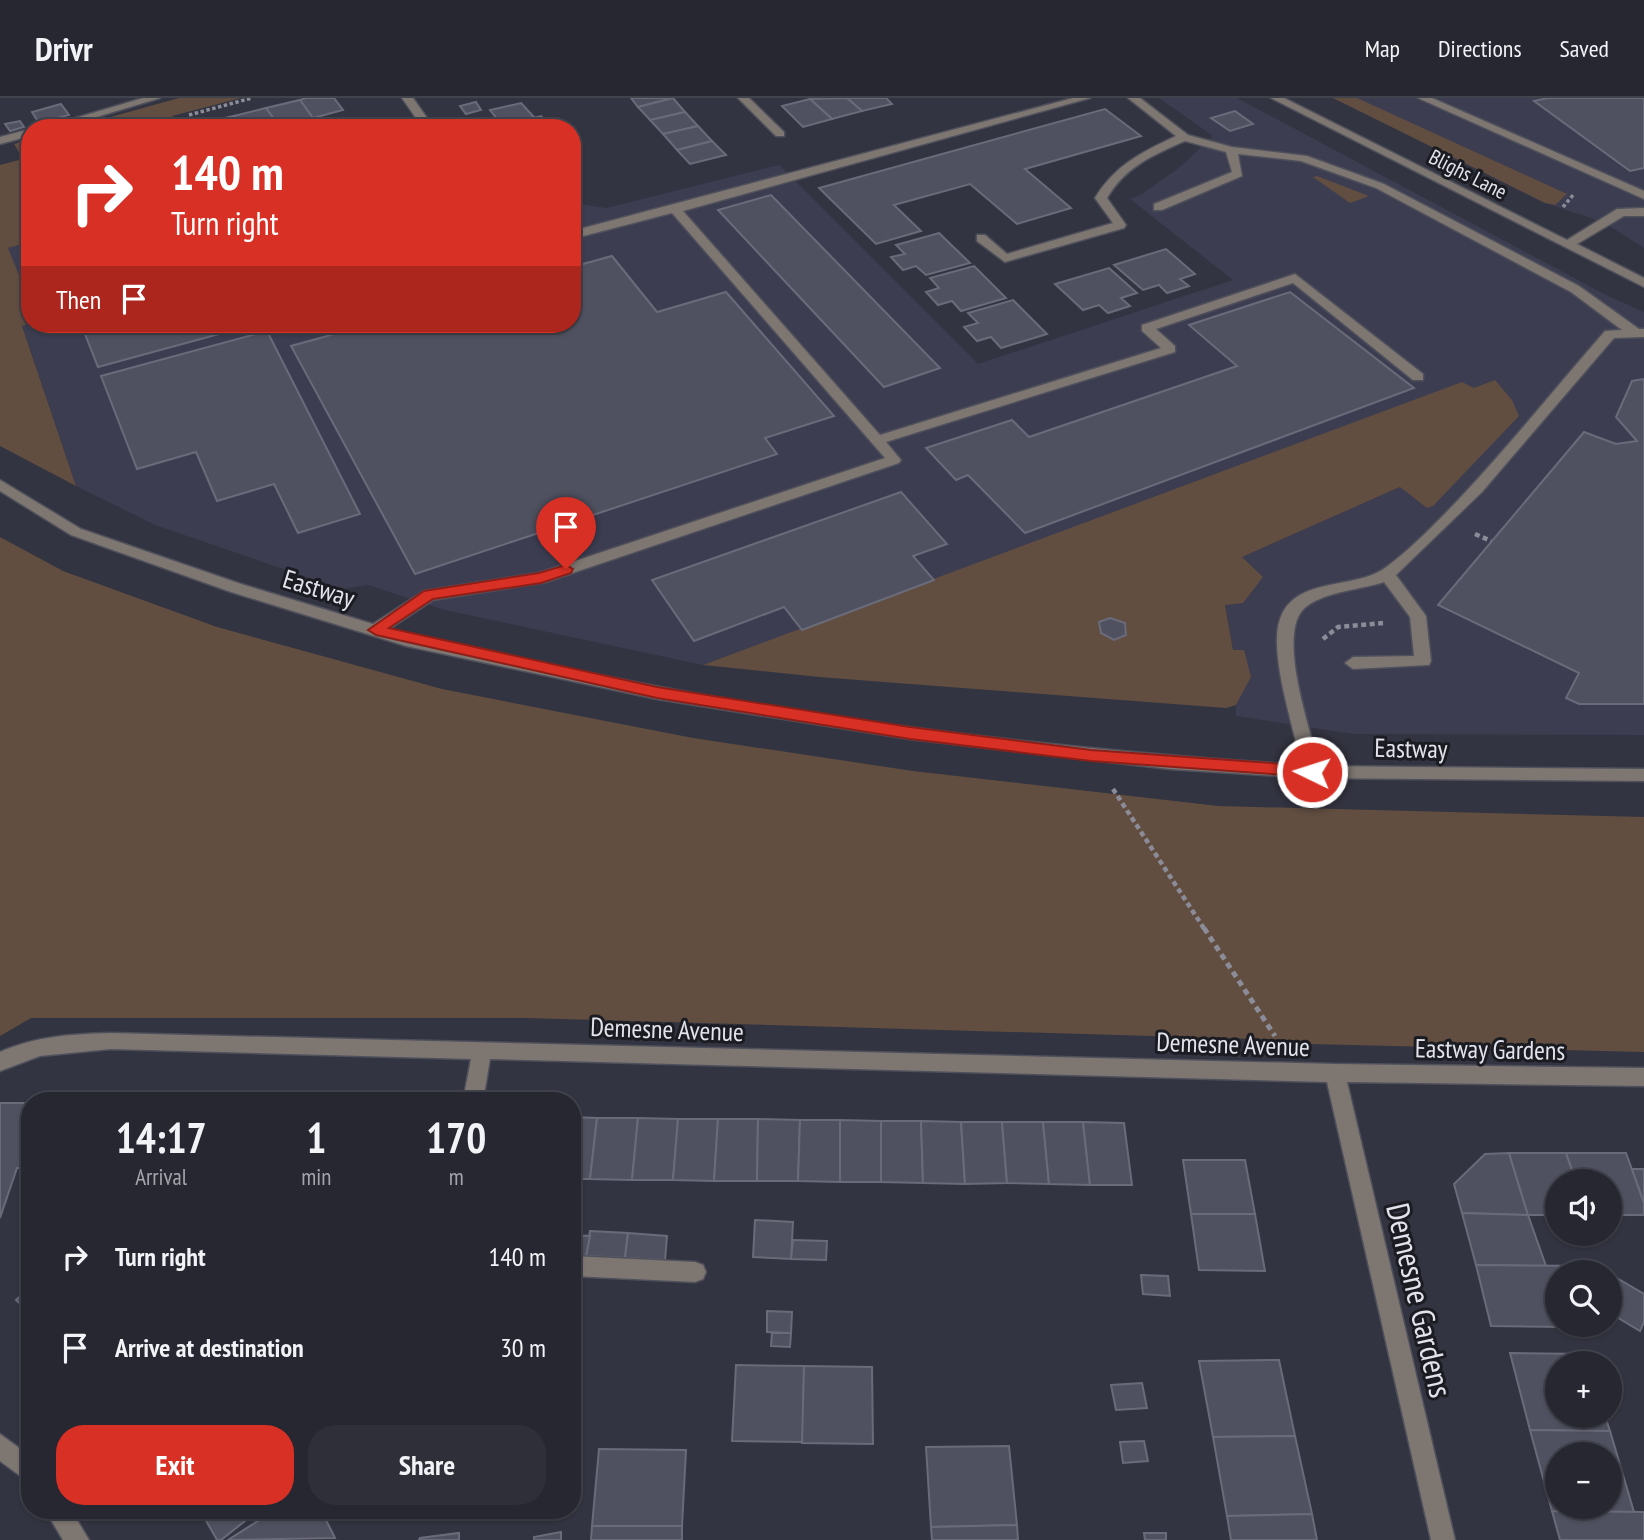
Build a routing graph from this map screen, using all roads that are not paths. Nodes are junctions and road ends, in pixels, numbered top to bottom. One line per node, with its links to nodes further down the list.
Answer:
1 (155, 98): 8 (street)
2 (407, 98): 9 (street)
3 (743, 98): 10 (street)
4 (1085, 98): 18 (street)
5 (1133, 98): 12 (street)
6 (1276, 98): 23 (street, Blighs Lane)
7 (1423, 98): 15 (street)
8 (79, 119)
9 (422, 119)
10 (780, 134)
11 (21, 135): 13 (street)
12 (1184, 137): 14 (street); 22 (street)
13 (0, 141)
14 (1231, 150): 17 (street); 25 (street)
15 (1588, 172): 16 (street); 19 (street)
16 (1644, 195)
17 (1158, 207)
18 (675, 209): 21 (street); 27 (street)
19 (1621, 212): 20 (street); 23 (street)
20 (1644, 212)
21 (581, 233)
22 (981, 238)
23 (1567, 245): 24 (street, Blighs Lane)
24 (1644, 283)
25 (1639, 332): 29 (street)
26 (1418, 377): 27 (street)
27 (876, 441): 30 (street)
28 (0, 485): 30 (street, Eastway)
29 (1387, 575): 31 (street); 32 (street)
30 (376, 630): 32 (street, Eastway)
31 (1353, 663)
32 (1312, 772): 33 (street, Eastway)
33 (1644, 775)
34 (482, 1050): 35 (street, Demesne Avenue); 36 (street, Demesne Avenue); 38 (street)
35 (0, 1062)
36 (1335, 1073): 37 (street, Eastway Gardens); 45 (street, Demesne Gardens)
37 (1644, 1077)
38 (475, 1092)
39 (581, 1266): 40 (street)
40 (695, 1272)
41 (0, 1446): 42 (street)
42 (21, 1464)
43 (63, 1519): 44 (street)
44 (77, 1540)
45 (1443, 1540)

